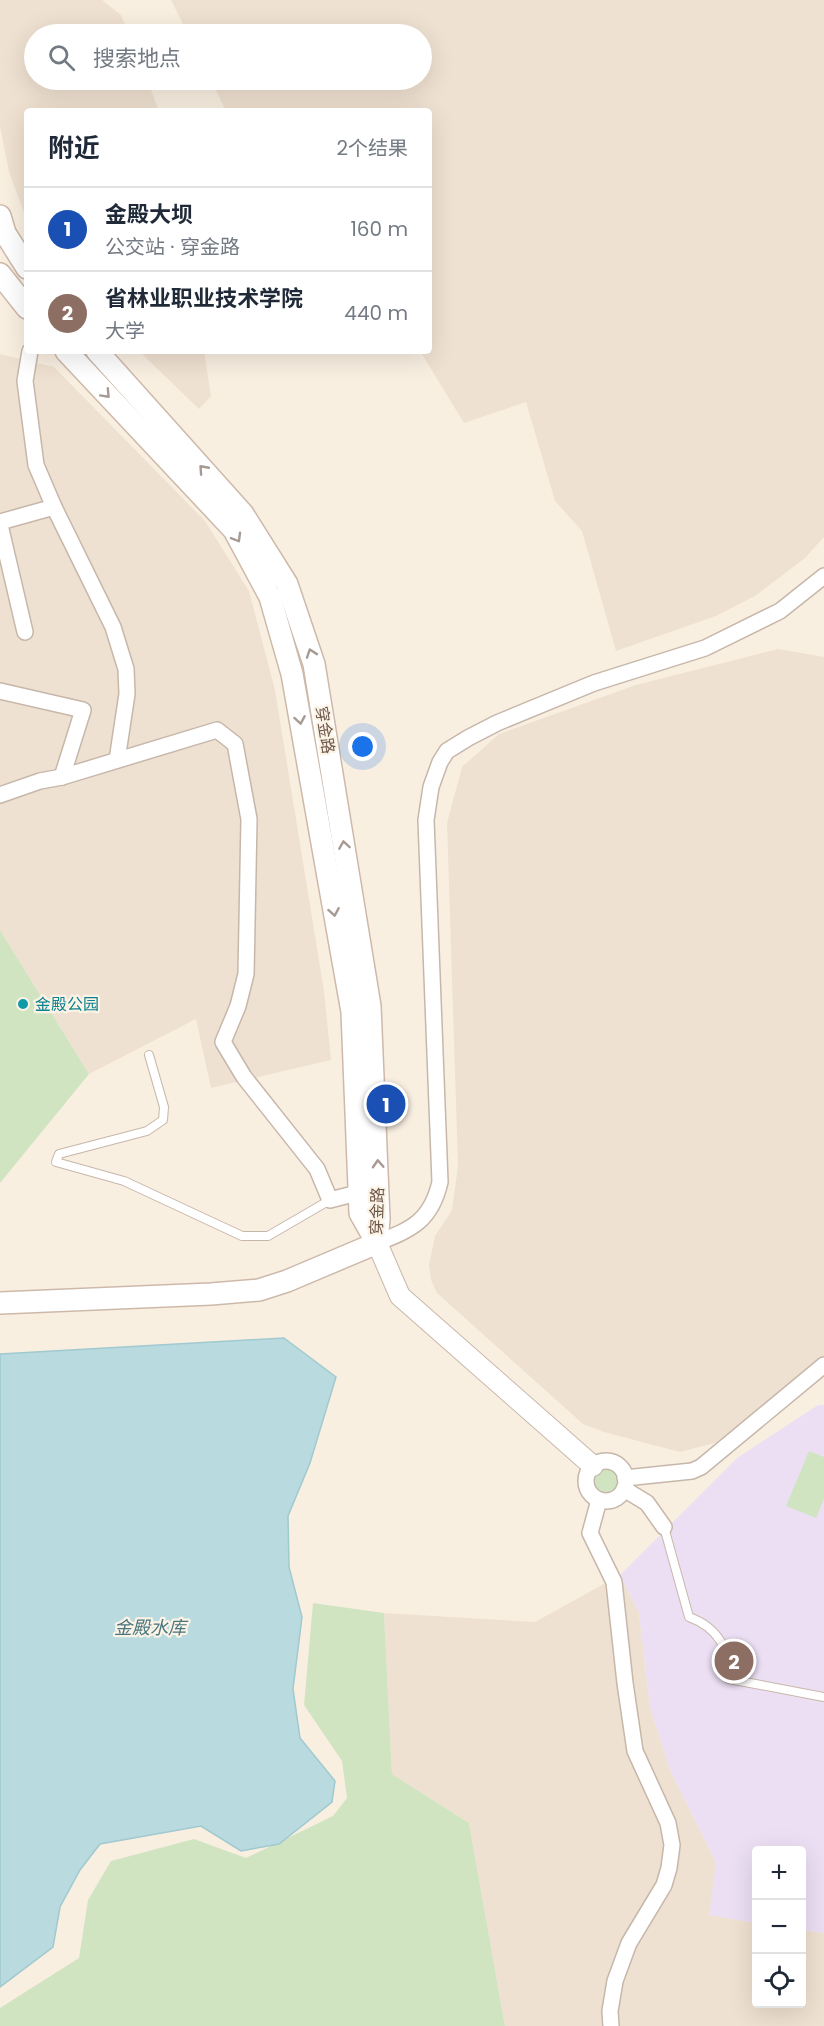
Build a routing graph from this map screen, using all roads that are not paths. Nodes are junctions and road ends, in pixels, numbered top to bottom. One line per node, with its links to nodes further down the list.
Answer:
1 (0, 216): 2 (main road)
2 (24, 263)
3 (0, 274): 4 (main road)
4 (24, 304)
5 (30, 354): 8 (street)
6 (69, 354): 17 (main road, 穿金路, one-way to 17)
7 (100, 354): 19 (main road, 穿金路, one-way to 7)
8 (54, 507): 9 (street); 13 (street)
9 (0, 523): 11 (street)
10 (824, 576): 19 (street)
11 (25, 632)
12 (0, 691): 14 (street)
13 (117, 760): 14 (street); 18 (street)
14 (62, 777): 15 (street)
15 (0, 795)
16 (149, 1055): 18 (lane)
17 (361, 1192): 18 (street); 19 (main road, 穿金路)
18 (330, 1200)
19 (377, 1243): 20 (main road); 22 (street)
20 (0, 1303)
21 (824, 1365): 23 (street)
22 (593, 1466): 23 (street); 24 (street)
23 (625, 1483): 24 (street); 25 (street)
24 (598, 1500): 27 (street)
25 (664, 1527): 26 (lane)
26 (824, 1697)
27 (611, 2026)

